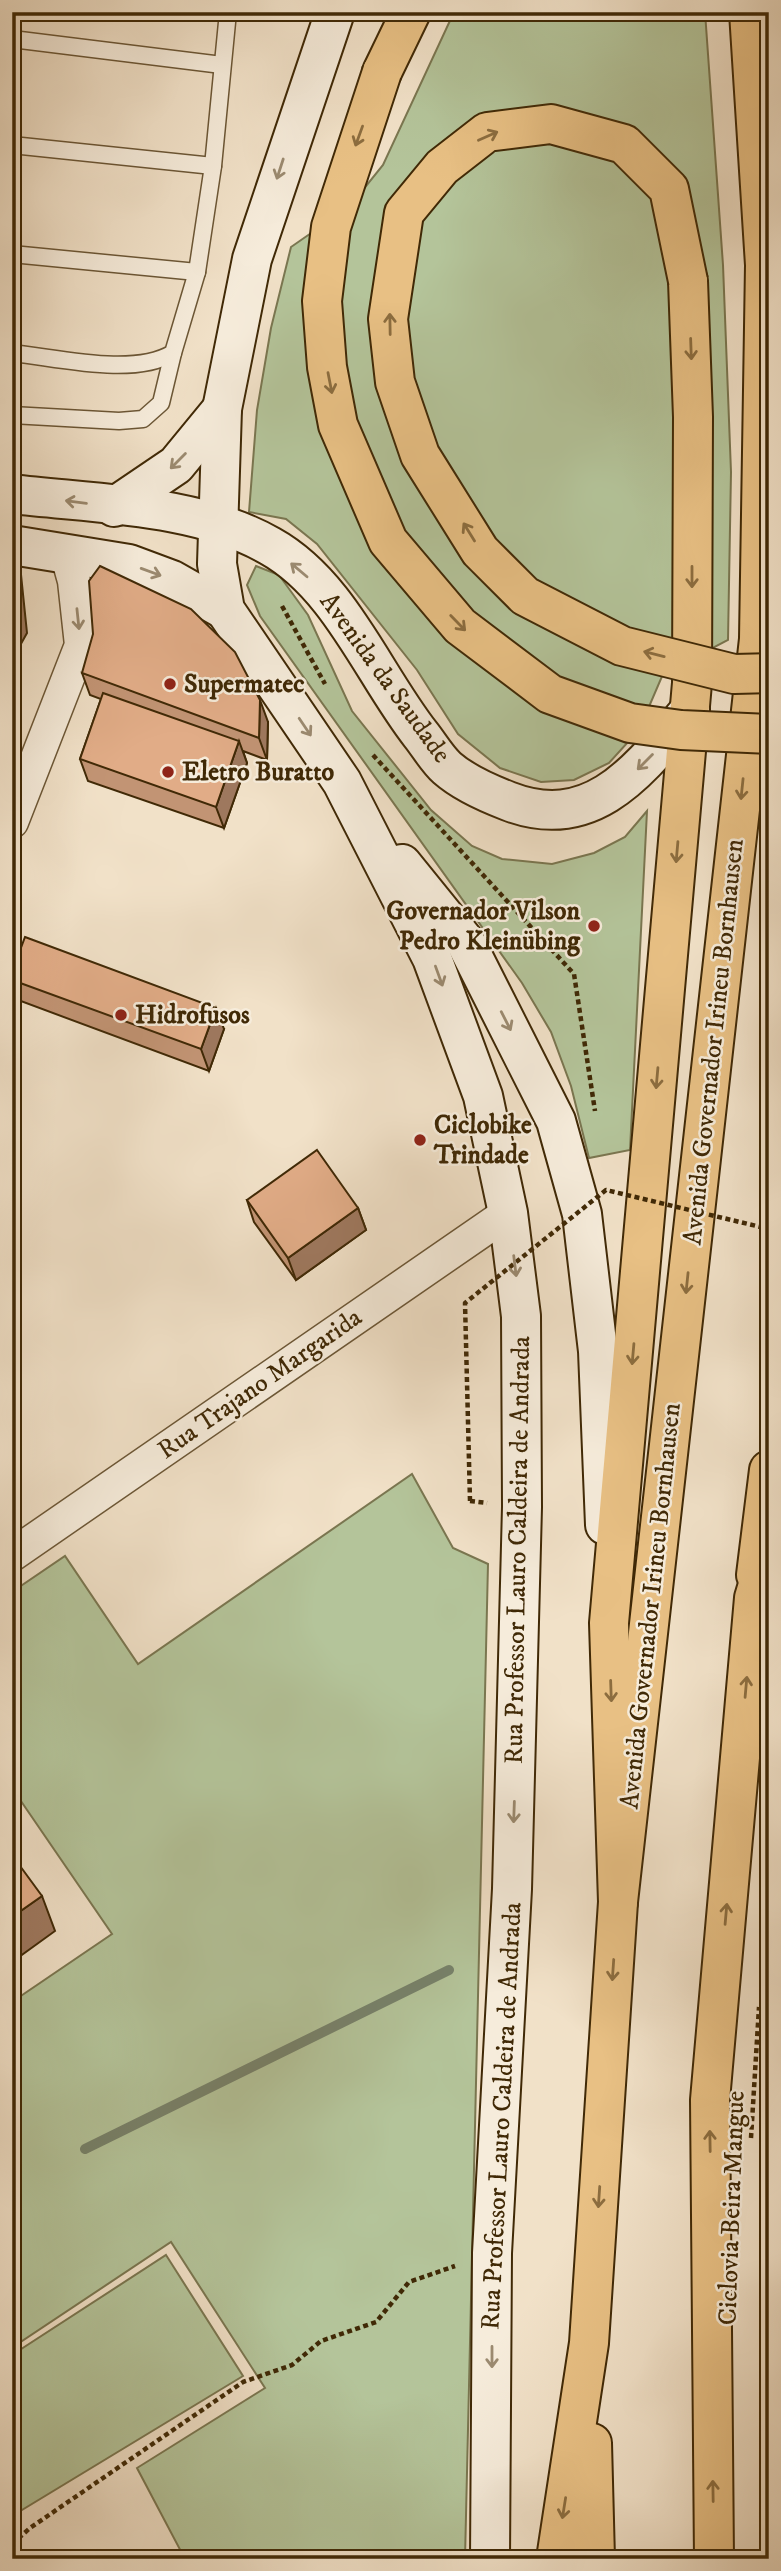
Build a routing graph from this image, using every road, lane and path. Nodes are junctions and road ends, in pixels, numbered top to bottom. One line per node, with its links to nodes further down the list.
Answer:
1 (228, 12): 6 (lane)
2 (335, 12): 13 (main road, one-way to 13)
3 (411, 12): 23 (main road, one-way to 23, bridge)
4 (749, 12): 38 (main road, Avenida Governador Irineu Bornhausen, one-way to 38)
5 (12, 39): 6 (lane)
6 (222, 65): 8 (lane)
7 (12, 145): 8 (lane)
8 (213, 166): 10 (lane)
9 (12, 254): 10 (lane)
10 (197, 272): 12 (lane)
11 (12, 353): 12 (lane)
12 (173, 353): 14 (lane)
13 (222, 409): 16 (main road, one-way to 16); 17 (main road)
14 (12, 415)
15 (12, 494): 16 (main road, Avenida da Saudade, one-way to 15)
16 (114, 506): 17 (main road, Avenida da Saudade)
17 (217, 521): 20 (main road); 22 (main road, Avenida da Saudade, one-way to 17)
18 (12, 545): 19 (main road)
19 (66, 552): 20 (main road, one-way to 20); 25 (street, one-way to 25)
20 (225, 610): 24 (main road, Rua Professor Lauro Caldeira de Andrada, one-way to 24)
21 (769, 673): 22 (main road, one-way to 22, bridge)
22 (690, 710): 37 (main road, one-way to 37)
23 (769, 734)
24 (355, 805): 30 (main road, Rua Professor Lauro Caldeira de Andrada, one-way to 30); 37 (main road, one-way to 37)
25 (12, 821)
26 (575, 974): 27 (path)
27 (596, 1123)
28 (604, 1177): 29 (path)
29 (607, 1190): 31 (path, bridge); 33 (path, bridge)
30 (508, 1213): 35 (street, Rua Trajano Margarida); 41 (main road, Rua Professor Lauro Caldeira de Andrada, one-way to 41)
31 (769, 1229)
32 (769, 1470): 36 (main road)
33 (470, 1502)
34 (769, 1548): 36 (main road)
35 (12, 1555)
36 (754, 1598): 47 (main road, one-way to 36)
37 (609, 1623): 38 (main road, one-way to 38)
38 (618, 1902): 42 (main road, one-way to 42)
39 (760, 1993): 40 (path, Ciclovia Beira Mangue)
40 (751, 2140)
41 (492, 2253): 43 (path); 44 (main road, Rua Professor Lauro Caldeira de Andrada, one-way to 44)
42 (589, 2343): 45 (main road, one-way to 45); 46 (main road)
43 (12, 2544)
44 (490, 2559)
45 (556, 2559)
46 (596, 2559)
47 (714, 2559)

